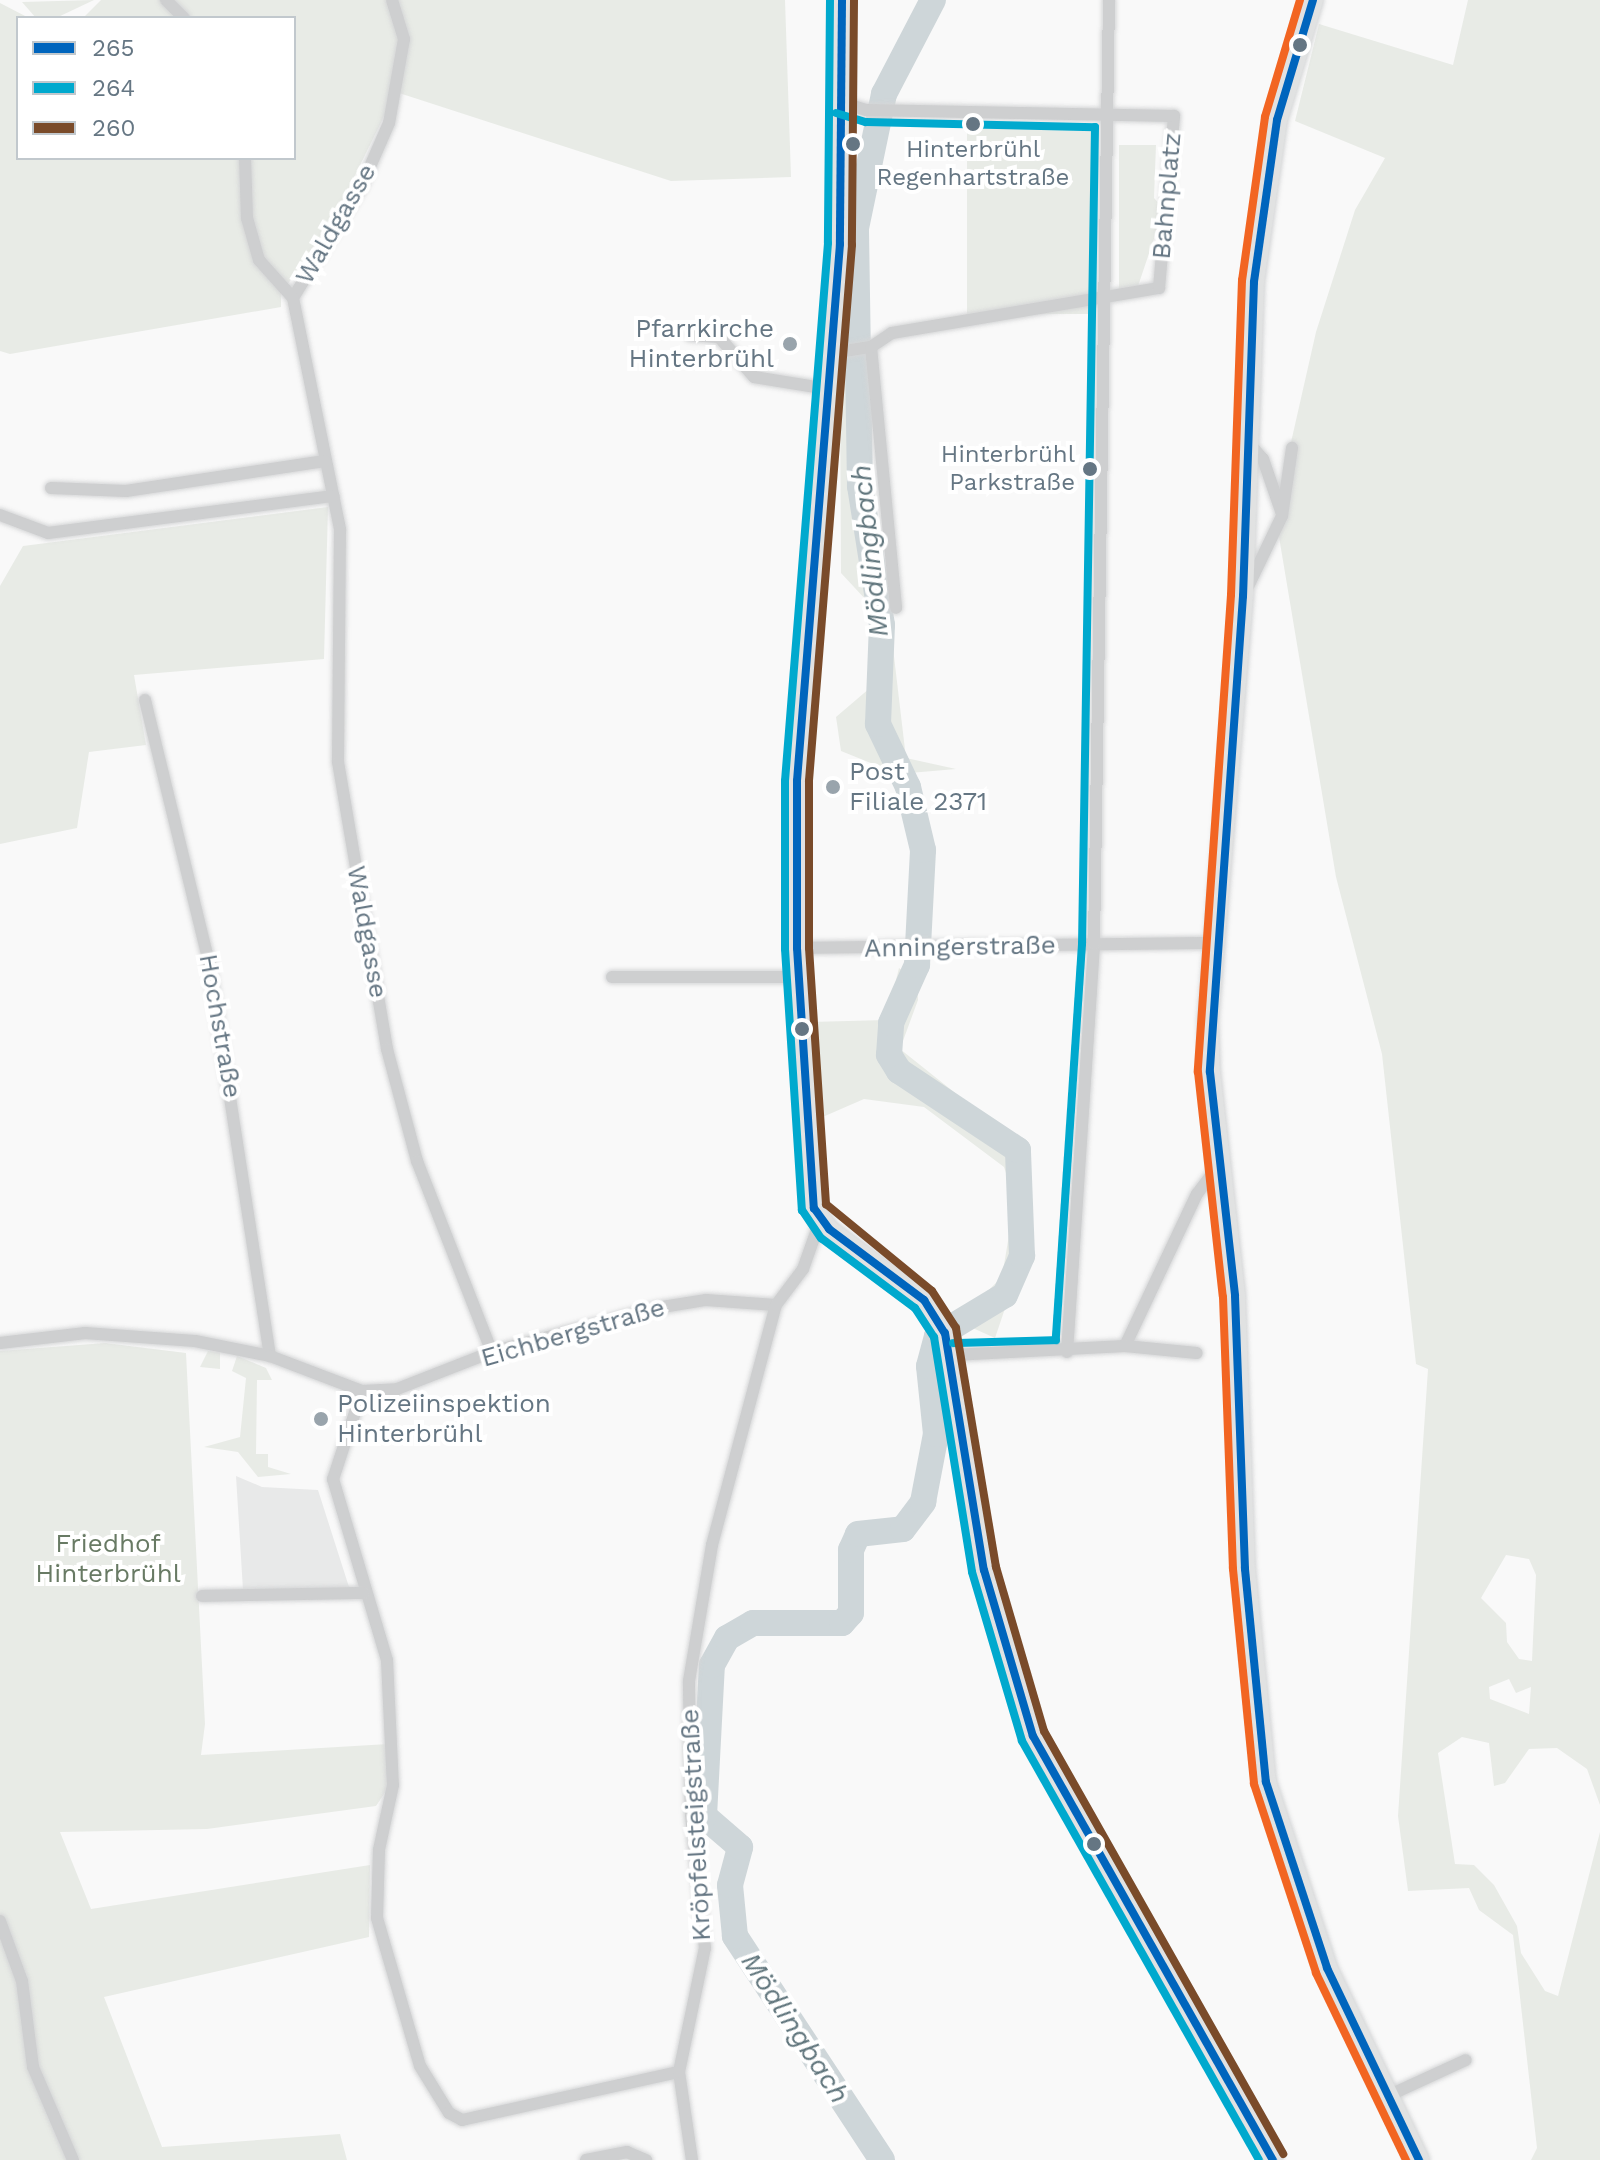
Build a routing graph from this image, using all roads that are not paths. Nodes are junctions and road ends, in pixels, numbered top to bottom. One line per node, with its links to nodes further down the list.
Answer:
1 (166, 0): 6 (street)
2 (392, 0): 10 (street, Waldgasse)
3 (842, 0): 7 (main road)
4 (1109, 0): 8 (street)
5 (1313, 0): 16 (main road)
6 (182, 16)
7 (840, 102): 8 (street, Bahnplatz); 14 (main road)
8 (1107, 115): 11 (street); 11 (street, Bahnplatz)
9 (245, 160): 10 (street)
10 (293, 298): 18 (street, Waldgasse)
11 (1105, 301): 13 (street); 27 (street)
12 (690, 335): 15 (street)
13 (867, 347): 14 (street); 24 (street)
14 (838, 352): 15 (main road)
15 (828, 389): 28 (main road)
16 (1248, 442): 22 (street); 23 (main road)
17 (1292, 448): 22 (street)
18 (325, 461): 19 (street); 20 (street, Waldgasse)
19 (51, 488)
20 (334, 496): 21 (street); 37 (street, Waldgasse)
21 (0, 515)
22 (1282, 516): 23 (street)
23 (1243, 596): 26 (main road)
24 (896, 608)
25 (145, 700): 40 (street, Hochstraße)
26 (1218, 943): 27 (street, Anningerstraße); 31 (main road)
27 (1094, 944): 28 (street, Anningerstraße); 38 (street)
28 (797, 948): 30 (main road)
29 (612, 977): 30 (street)
30 (799, 977): 32 (main road)
31 (1222, 1162): 36 (street); 47 (main road)
32 (820, 1221): 33 (street); 34 (main road)
33 (776, 1305): 37 (street, Eichbergstraße); 46 (street, Kröpfelsteigstraße)
34 (948, 1341): 38 (street); 52 (main road)
35 (0, 1343): 40 (street, Eichbergstraße)
36 (1125, 1346): 38 (street); 39 (street)
37 (492, 1352): 41 (street, Eichbergstraße)
38 (1067, 1352)
39 (1197, 1353)
40 (270, 1356): 41 (street, Eichbergstraße)
41 (362, 1391): 42 (street)
42 (364, 1593): 43 (street); 46 (street)
43 (202, 1596)
44 (0, 1921): 48 (street)
45 (1466, 2060): 47 (street)
46 (679, 2072): 51 (street, Kröpfelsteigstraße)
47 (1392, 2094): 53 (main road)
48 (73, 2160)
49 (586, 2160): 50 (street)
50 (646, 2160)
51 (692, 2160)
52 (1273, 2160)
53 (1419, 2160)

